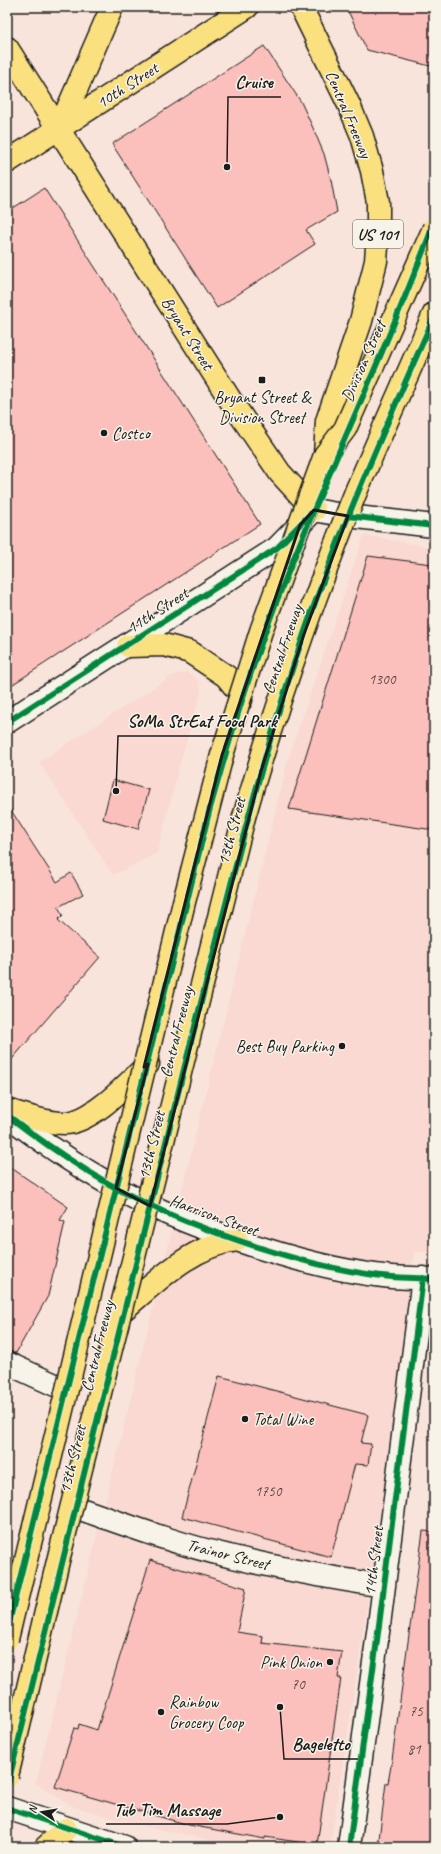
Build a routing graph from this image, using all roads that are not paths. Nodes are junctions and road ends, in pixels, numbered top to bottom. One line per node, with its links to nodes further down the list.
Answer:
1 (112, 7): 5 (main road)
2 (247, 7): 5 (main road, 10th Street)
3 (301, 7): 11 (main road, Central Freeway / US 101)
4 (7, 48): 5 (main road, Bryant Street)
5 (59, 129): 6 (main road, 10th Street); 12 (main road, Bryant Street)
6 (7, 162)
7 (434, 223): 12 (main road, Division Street)
8 (434, 228): 11 (main road, bridge)
9 (434, 314): 33 (main road, Central Freeway, bridge)
10 (434, 317): 13 (main road)
11 (325, 455): 32 (main road, Central Freeway / US 101, bridge)
12 (314, 510): 13 (street); 15 (street, 11th Street); 16 (main road, 13th Street)
13 (348, 516): 14 (street); 22 (main road, 13th Street)
14 (434, 526)
15 (128, 646): 16 (main road); 17 (street, 11th Street)
16 (241, 700): 18 (main road, 13th Street)
17 (7, 722)
18 (148, 1064): 19 (main road); 21 (main road, 13th Street)
19 (7, 1110)
20 (7, 1115): 21 (street, Harrison Street)
21 (116, 1188): 22 (street, Harrison Street); 27 (main road, 13th Street)
22 (150, 1206): 23 (street, Harrison Street); 25 (main road, 13th Street)
23 (236, 1240): 24 (street, Harrison Street); 25 (main road)
24 (429, 1279): 30 (street, 14th Street)
25 (123, 1310): 28 (main road, 13th Street)
26 (7, 1363): 27 (street)
27 (66, 1390): 29 (main road, 13th Street)
28 (75, 1508): 30 (street, Trainor Street); 34 (main road, 13th Street)
29 (13, 1576): 31 (main road, 13th Street)
30 (384, 1586): 39 (street, 14th Street)
31 (7, 1631)
32 (7, 1639)
33 (7, 1776)
34 (7, 1788)
35 (7, 1808): 36 (street)
36 (63, 1838): 37 (main road); 38 (street)
37 (46, 1847)
38 (125, 1847)
39 (349, 1847)

